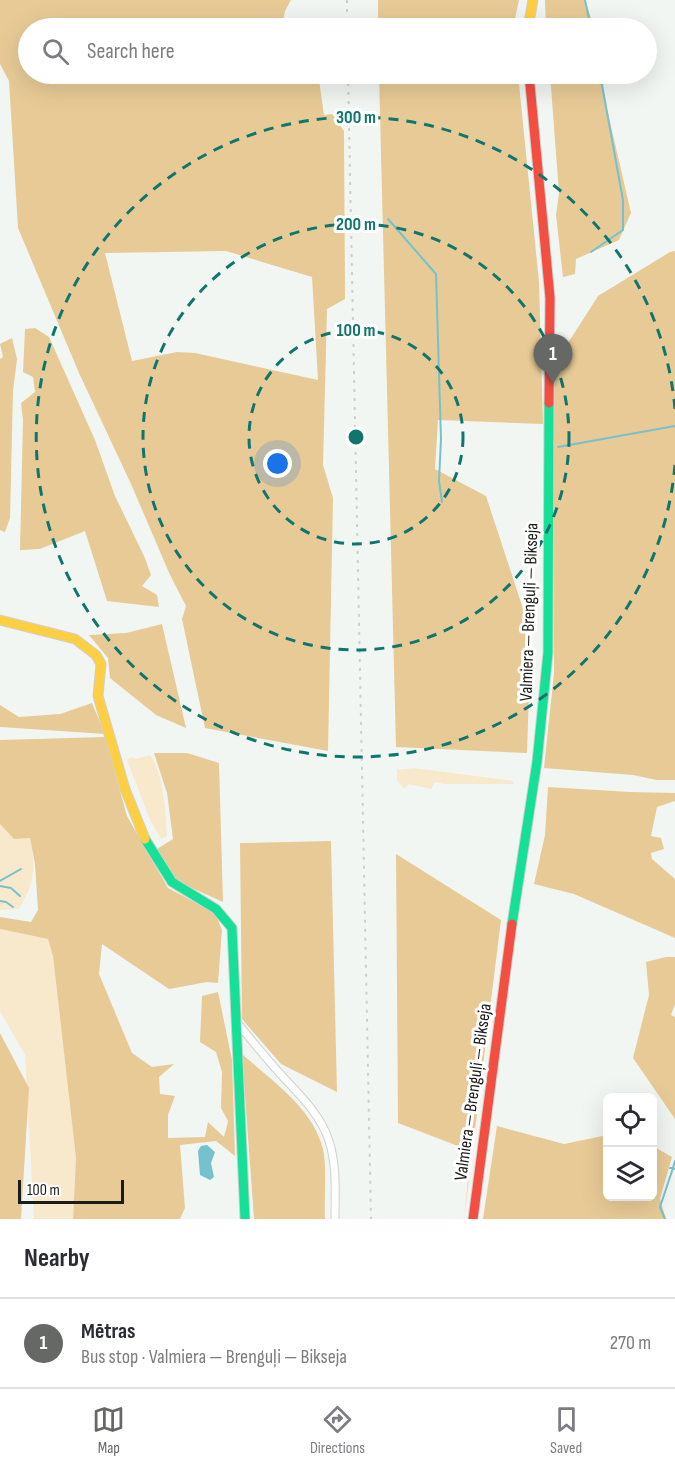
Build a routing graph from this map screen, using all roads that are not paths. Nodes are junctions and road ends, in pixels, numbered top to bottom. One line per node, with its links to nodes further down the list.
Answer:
1 (533, 0): 2 (main road)
2 (530, 18)
3 (530, 84): 8 (main road, Valmiera — Brenguļi — Bikseja)
4 (0, 620): 5 (main road)
5 (237, 1022): 6 (main road); 7 (street)
6 (245, 1219)
7 (335, 1219)
8 (473, 1219)

